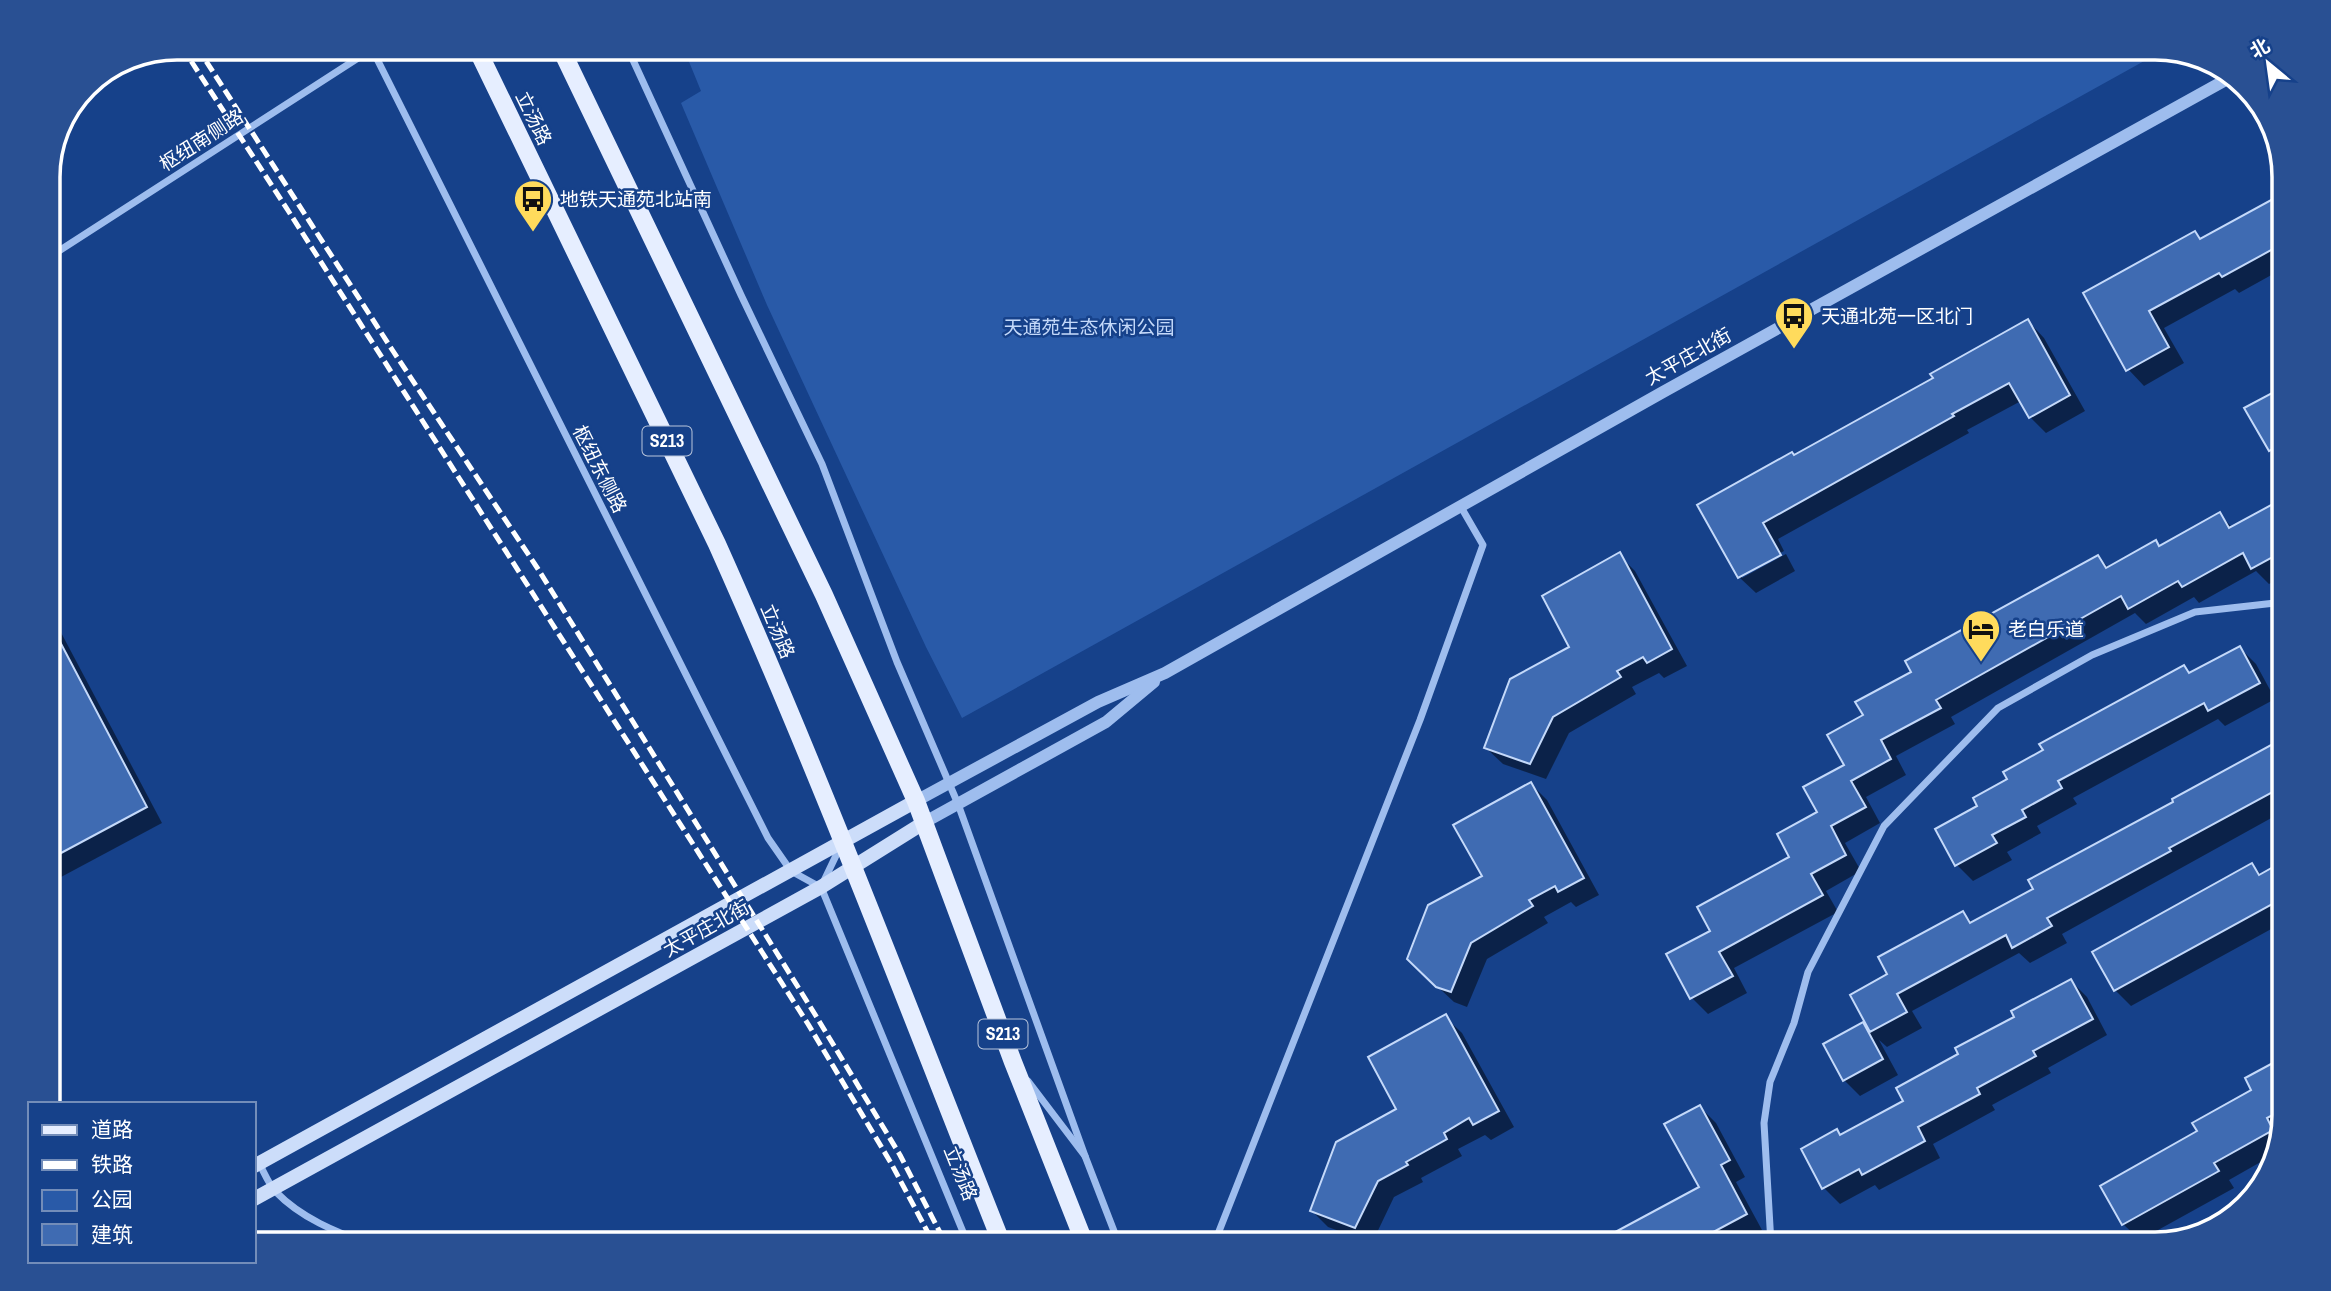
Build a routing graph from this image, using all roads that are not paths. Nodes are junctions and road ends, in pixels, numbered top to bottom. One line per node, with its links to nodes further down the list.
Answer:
1 (353, 60): 7 (street, 枢纽南侧路)
2 (378, 60): 17 (street, 枢纽东侧路)
3 (482, 60): 15 (main road, 立汤路 / S213)
4 (566, 60): 12 (main road, S213)
5 (633, 60): 11 (street)
6 (2223, 82): 8 (street, 太平庄北街)
7 (60, 250)
8 (1461, 507): 10 (street, 太平庄北街); 29 (street)
9 (2271, 603): 30 (street)
10 (1165, 673): 11 (street, 太平庄北街); 13 (street, 太平庄北街)
11 (950, 783): 12 (street, 太平庄北街); 13 (street)
12 (916, 802): 14 (main road, S213); 15 (main road, 太平庄北街)
13 (958, 804): 14 (street, 太平庄北街); 20 (street)
14 (925, 822): 16 (main road, 太平庄北街); 19 (main road, S213)
15 (843, 842): 16 (main road, 立汤路); 17 (main road, 太平庄北街); 18 (street)
16 (853, 867): 18 (main road, 太平庄北街); 26 (main road, 立汤路)
17 (790, 871): 18 (street, 枢纽东侧路); 21 (main road, 太平庄北街)
18 (821, 887): 22 (main road, 太平庄北街); 25 (street, 立汤路)
19 (1013, 1062): 20 (street, S213); 27 (main road, S213)
20 (1085, 1156): 28 (street, S213)
21 (257, 1165): 22 (street)
22 (273, 1188): 23 (main road, 太平庄北街); 24 (street)
23 (256, 1198)
24 (338, 1232)
25 (963, 1232)
26 (997, 1232)
27 (1080, 1232)
28 (1114, 1232)
29 (1219, 1232)
30 (1770, 1232)

